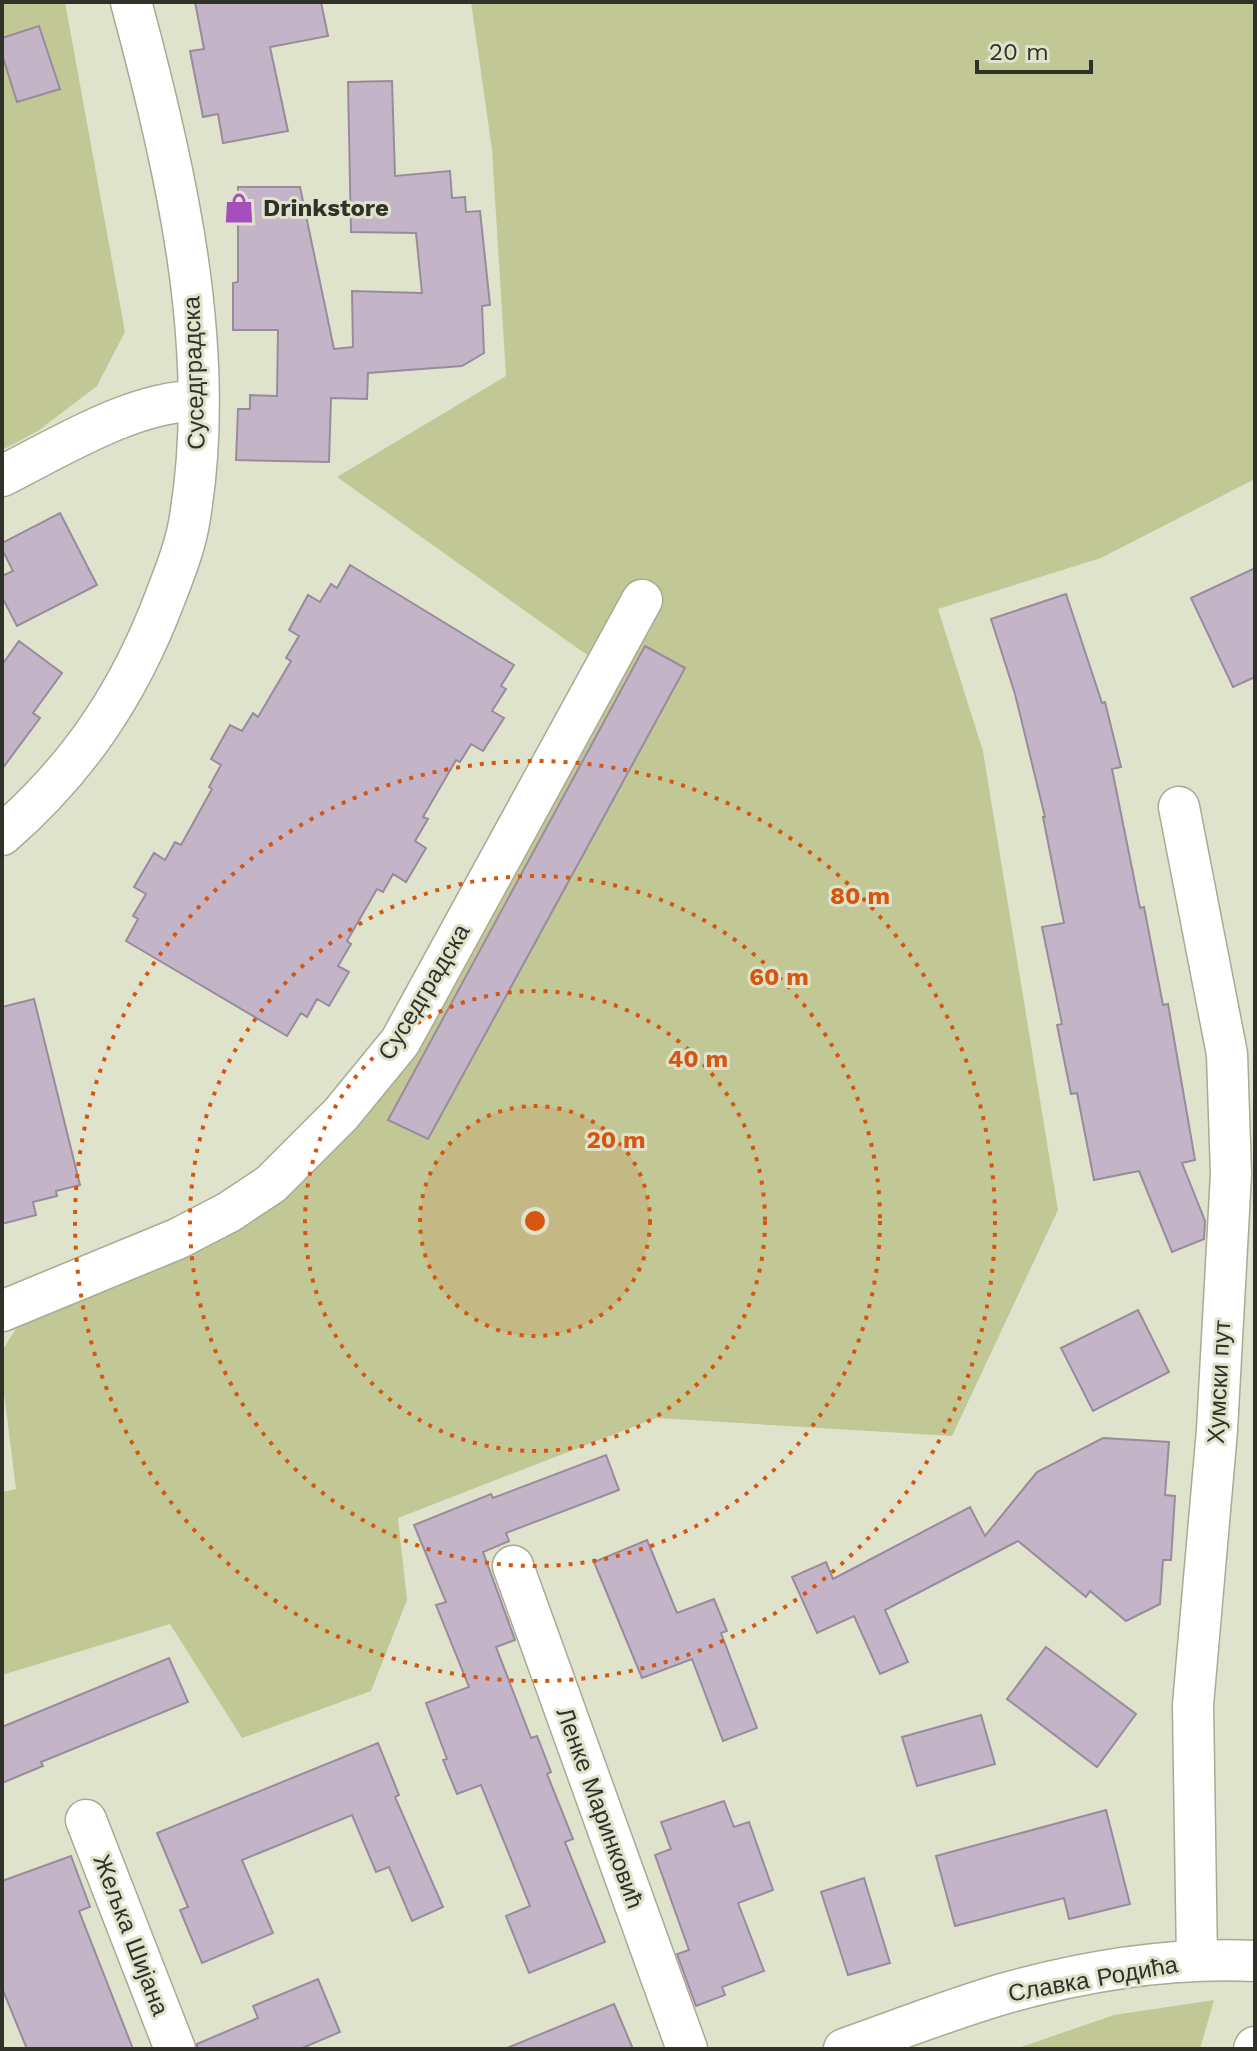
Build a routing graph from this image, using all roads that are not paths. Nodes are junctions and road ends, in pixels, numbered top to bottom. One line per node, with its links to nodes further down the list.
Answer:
1 (131, 2): 2 (street, Суседградска)
2 (198, 401): 3 (street); 6 (street, Суседградска)
3 (2, 476)
4 (642, 600): 7 (street, Суседградска)
5 (1179, 807): 10 (street, Хумски пут)
6 (2, 835)
7 (2, 1311)
8 (513, 1566): 13 (street, Ленке Маринковић)
9 (86, 1820): 12 (street, Жељка Шијана)
10 (1197, 1961): 11 (street, Славка Родића); 14 (street, Славка Родића)
11 (1255, 1961)
12 (175, 2049)
13 (687, 2049)
14 (844, 2049)

